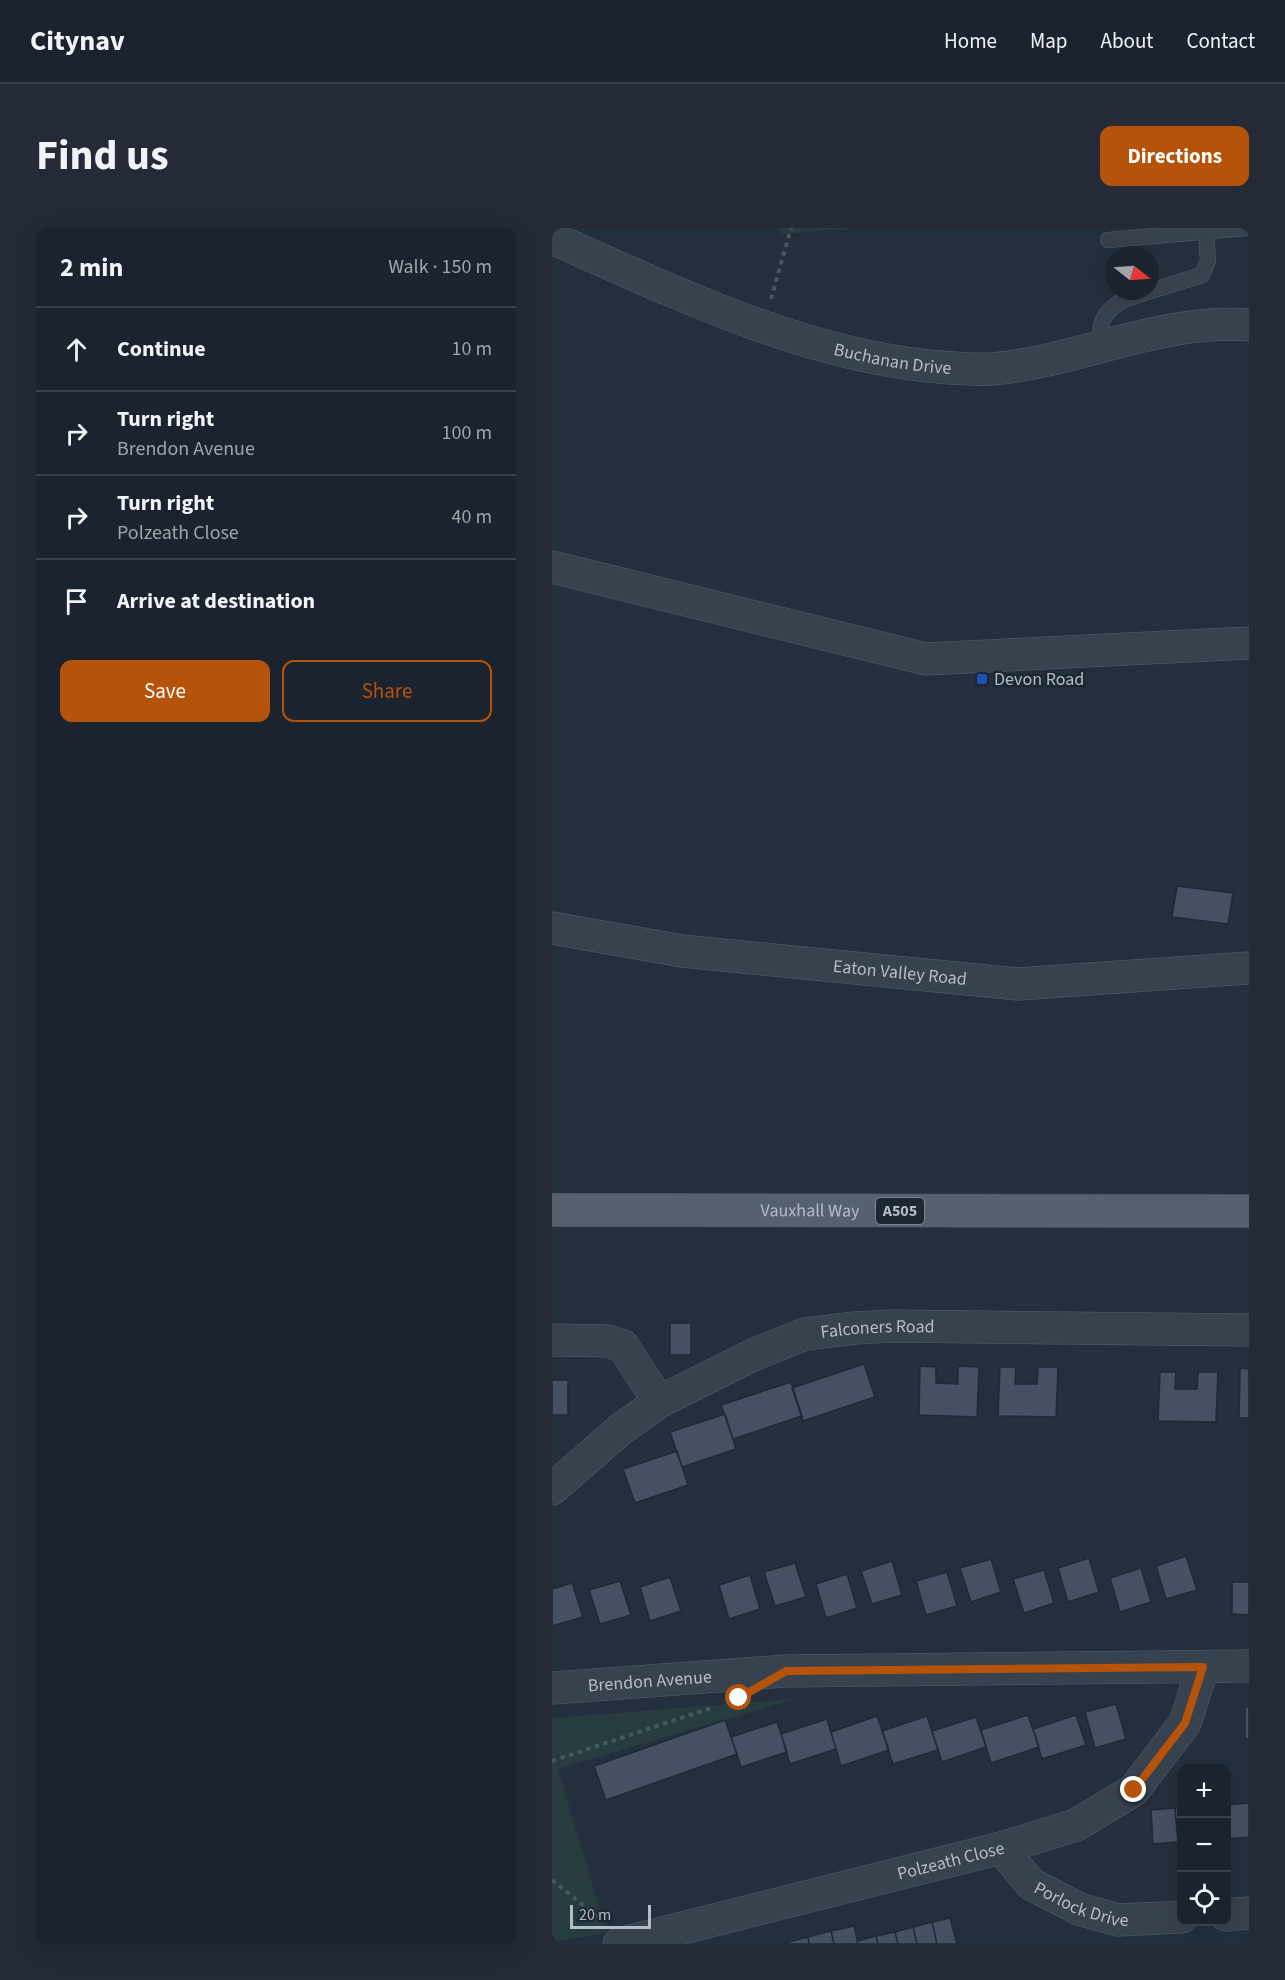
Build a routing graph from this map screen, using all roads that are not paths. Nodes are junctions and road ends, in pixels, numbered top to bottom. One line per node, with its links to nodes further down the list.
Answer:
1 (1247, 228): 2 (lane)
2 (1206, 231): 4 (lane); 6 (lane)
3 (552, 238): 6 (street, Buchanan Drive)
4 (1108, 240)
5 (1249, 324): 6 (street, Buchanan Drive)
6 (1101, 346)
7 (552, 567): 8 (street)
8 (1249, 643)
9 (552, 928): 10 (street, Eaton Valley Road)
10 (1249, 968)
11 (552, 1210): 12 (main road, Vauxhall Way / A505)
12 (1249, 1211)
13 (1249, 1330): 15 (street, Falconers Road)
14 (552, 1340): 15 (street)
15 (659, 1402): 16 (street, Falconers Road)
16 (552, 1489)
17 (1249, 1666): 18 (street, Brendon Avenue)
18 (1203, 1667): 19 (street, Brendon Avenue); 20 (street, Polzeath Close)
19 (552, 1688)
20 (1001, 1848): 23 (street, Porlock Drive); 24 (street, Polzeath Close)
21 (1249, 1913): 22 (street)
22 (1231, 1915)
23 (1177, 1917)
24 (624, 1943)

